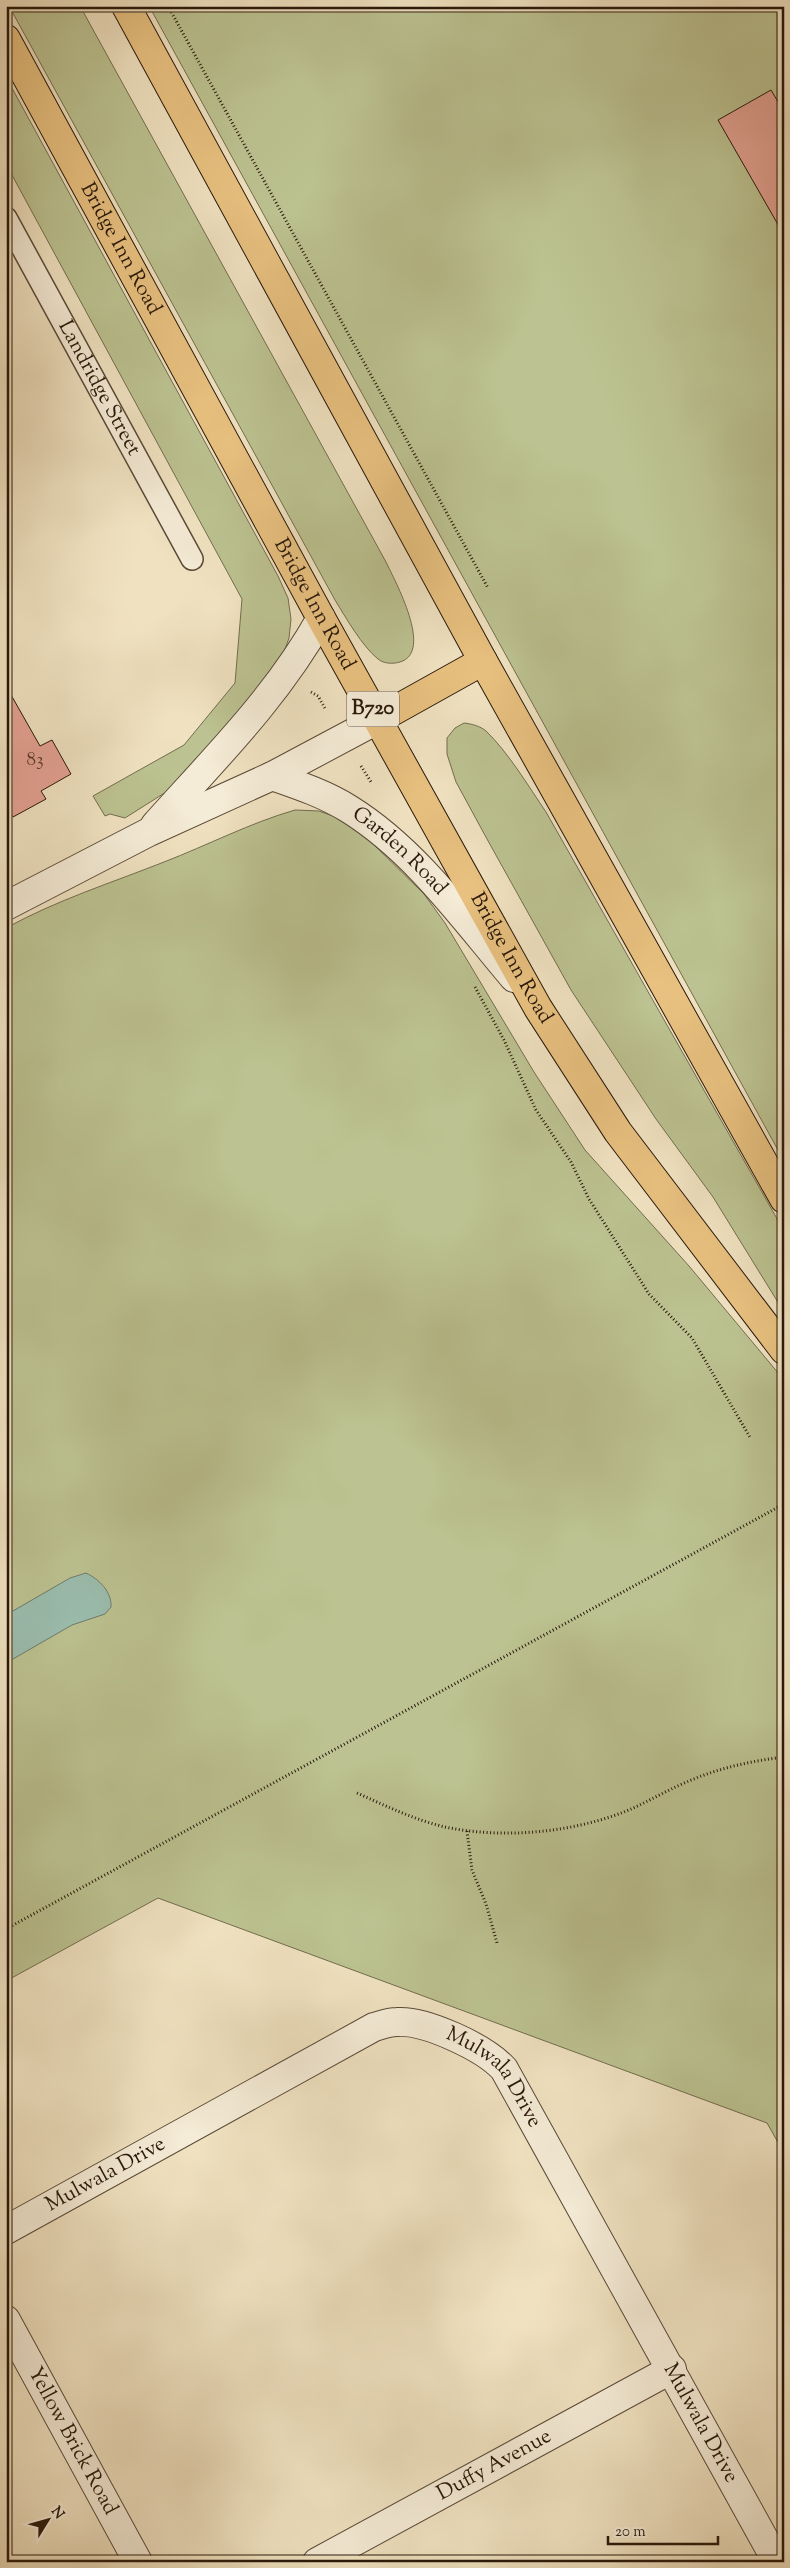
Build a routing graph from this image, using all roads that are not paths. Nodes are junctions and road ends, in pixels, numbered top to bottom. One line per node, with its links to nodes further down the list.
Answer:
1 (126, 6): 6 (main road)
2 (6, 39): 5 (main road, Bridge Inn Road / B720)
3 (6, 218): 4 (lane, Landridge Street)
4 (192, 559)
5 (321, 618): 7 (main road, Bridge Inn Road / B720); 9 (street)
6 (483, 661): 7 (main road); 12 (main road)
7 (379, 719): 8 (street); 11 (main road, Bridge Inn Road / B720)
8 (272, 776): 9 (street); 11 (street, Garden Road)
9 (149, 832): 10 (street)
10 (6, 906)
11 (538, 1008): 13 (main road, Bridge Inn Road / B720)
12 (784, 1199)
13 (784, 1350)
14 (6, 2230): 16 (street, Mulwala Drive)
15 (6, 2320): 17 (street, Yellow Brick Road)
16 (672, 2369): 18 (street, Duffy Avenue); 19 (street, Mulwala Drive)
17 (138, 2562)
18 (317, 2562)
19 (777, 2562)

